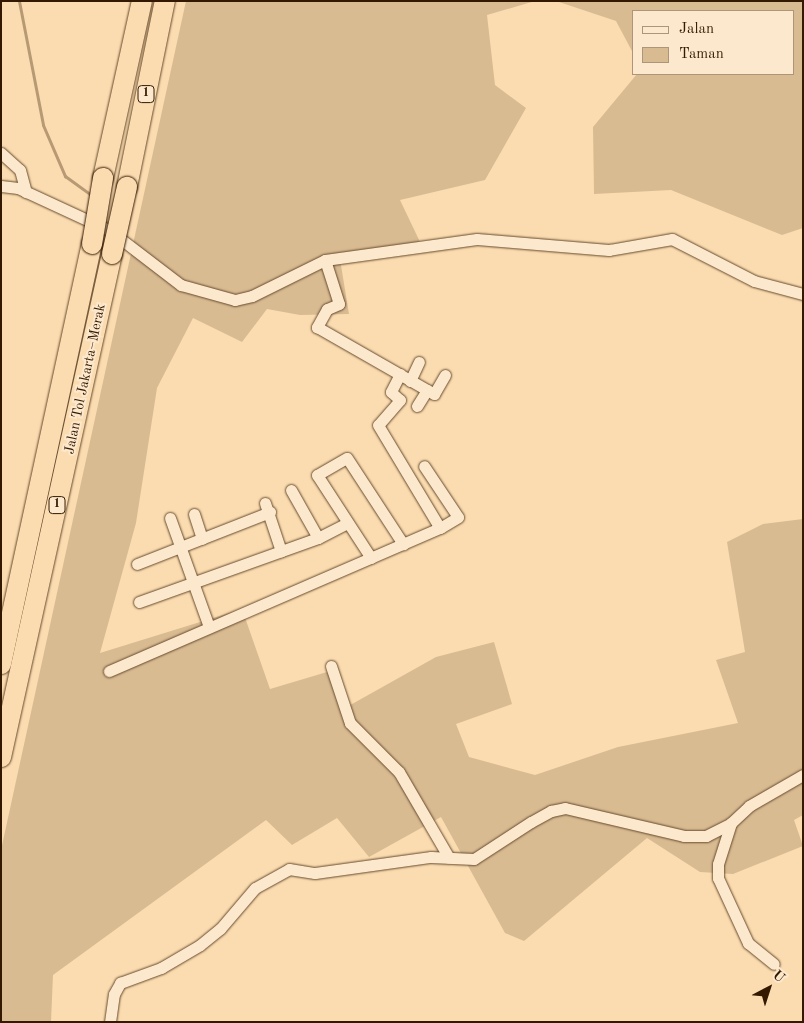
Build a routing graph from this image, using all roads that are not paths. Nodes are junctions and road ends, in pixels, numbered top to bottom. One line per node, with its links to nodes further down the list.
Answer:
1 (142, 1): 30 (highway, Jalan Tol Jakarta–Merak / 1, bridge)
2 (165, 1): 33 (highway, Jalan Tol Jakarta–Merak / 1, bridge)
3 (1, 153): 5 (street)
4 (1, 186): 5 (street)
5 (26, 192): 6 (street)
6 (325, 260): 7 (street); 9 (street)
7 (803, 294)
8 (419, 362): 11 (street)
9 (400, 374): 11 (street); 19 (street)
10 (445, 375): 12 (street)
11 (410, 381): 12 (street)
12 (427, 390): 13 (street)
13 (417, 406)
14 (424, 466): 19 (street)
15 (291, 490): 20 (street)
16 (194, 514): 21 (street)
17 (170, 518): 23 (street)
18 (346, 524): 20 (street); 22 (street); 25 (street)
19 (440, 528): 22 (street)
20 (318, 538): 24 (street)
21 (202, 539): 23 (street); 24 (street)
22 (403, 544): 25 (street)
23 (180, 547): 26 (street); 27 (street)
24 (281, 551): 27 (street)
25 (371, 558): 29 (street)
26 (137, 564)
27 (192, 581): 28 (street); 29 (street)
28 (139, 602)
29 (210, 628): 32 (street)
30 (1, 664)
31 (331, 666): 36 (street)
32 (109, 671)
33 (1, 757)
34 (803, 775): 35 (street)
35 (731, 823): 36 (street); 37 (street)
36 (449, 858): 38 (street)
37 (774, 964)
38 (110, 1022)

